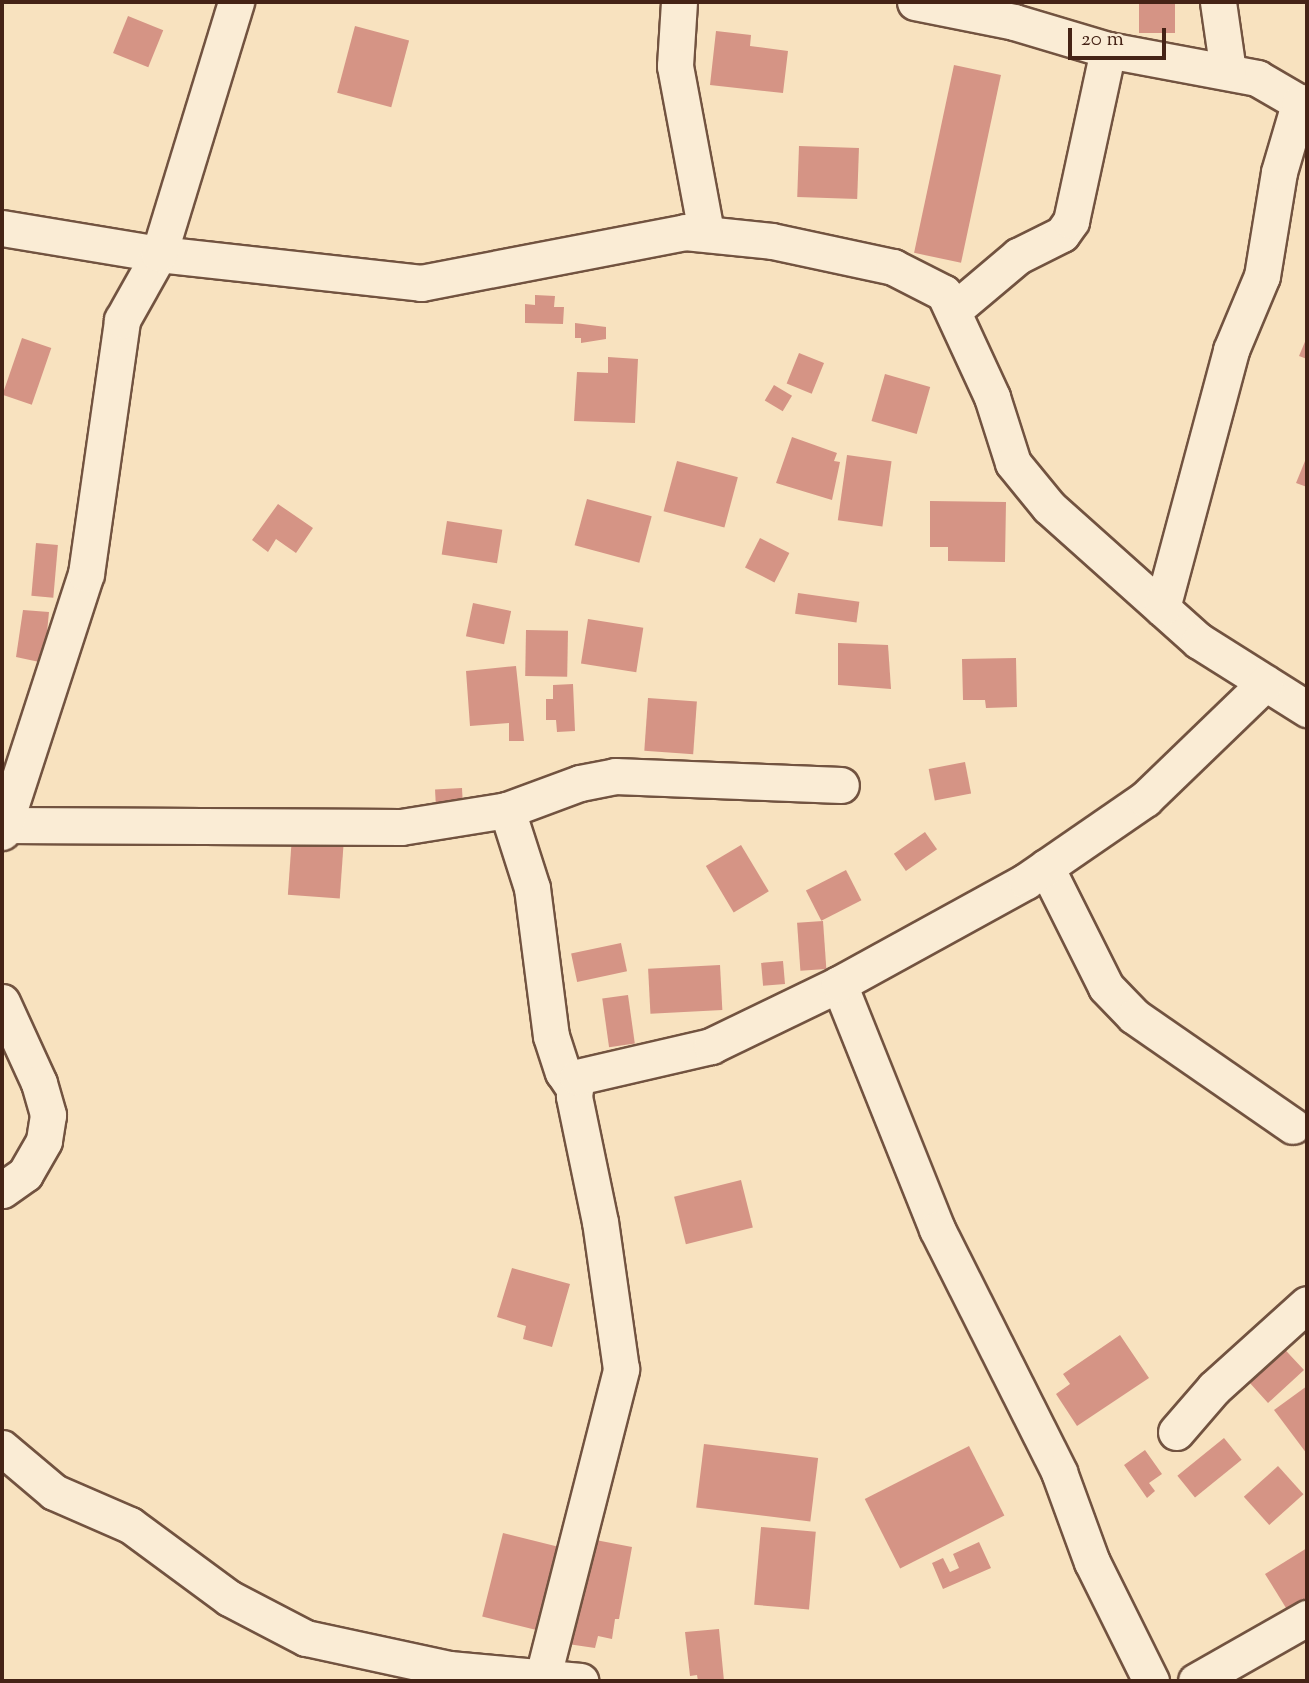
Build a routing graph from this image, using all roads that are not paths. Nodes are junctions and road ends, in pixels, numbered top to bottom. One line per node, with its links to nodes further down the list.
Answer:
1 (236, 2): 10 (street)
2 (679, 2): 9 (street)
3 (915, 2): 5 (street)
4 (1219, 2): 6 (street)
5 (1108, 50): 6 (street); 11 (street)
6 (1228, 71): 7 (street)
7 (1305, 104): 12 (street)
8 (2, 228): 10 (street)
9 (706, 232): 10 (street); 11 (street)
10 (159, 254): 17 (street)
11 (954, 310): 12 (street)
12 (1162, 608): 13 (street)
13 (1265, 682): 14 (street); 18 (street)
14 (1307, 709)
15 (841, 785): 16 (street)
16 (507, 810): 17 (street); 21 (street)
17 (4, 829)
18 (1046, 867): 19 (street); 22 (street)
19 (839, 984): 21 (street); 31 (street)
20 (2, 1002): 23 (street)
21 (573, 1087): 29 (street)
22 (1293, 1126)
23 (2, 1190)
24 (1302, 1321): 25 (street)
25 (1176, 1432)
26 (2, 1448): 28 (street)
27 (1307, 1618): 32 (street)
28 (400, 1670): 29 (street)
29 (543, 1676): 30 (street)
30 (580, 1681)
31 (1151, 1681)
32 (1198, 1681)

